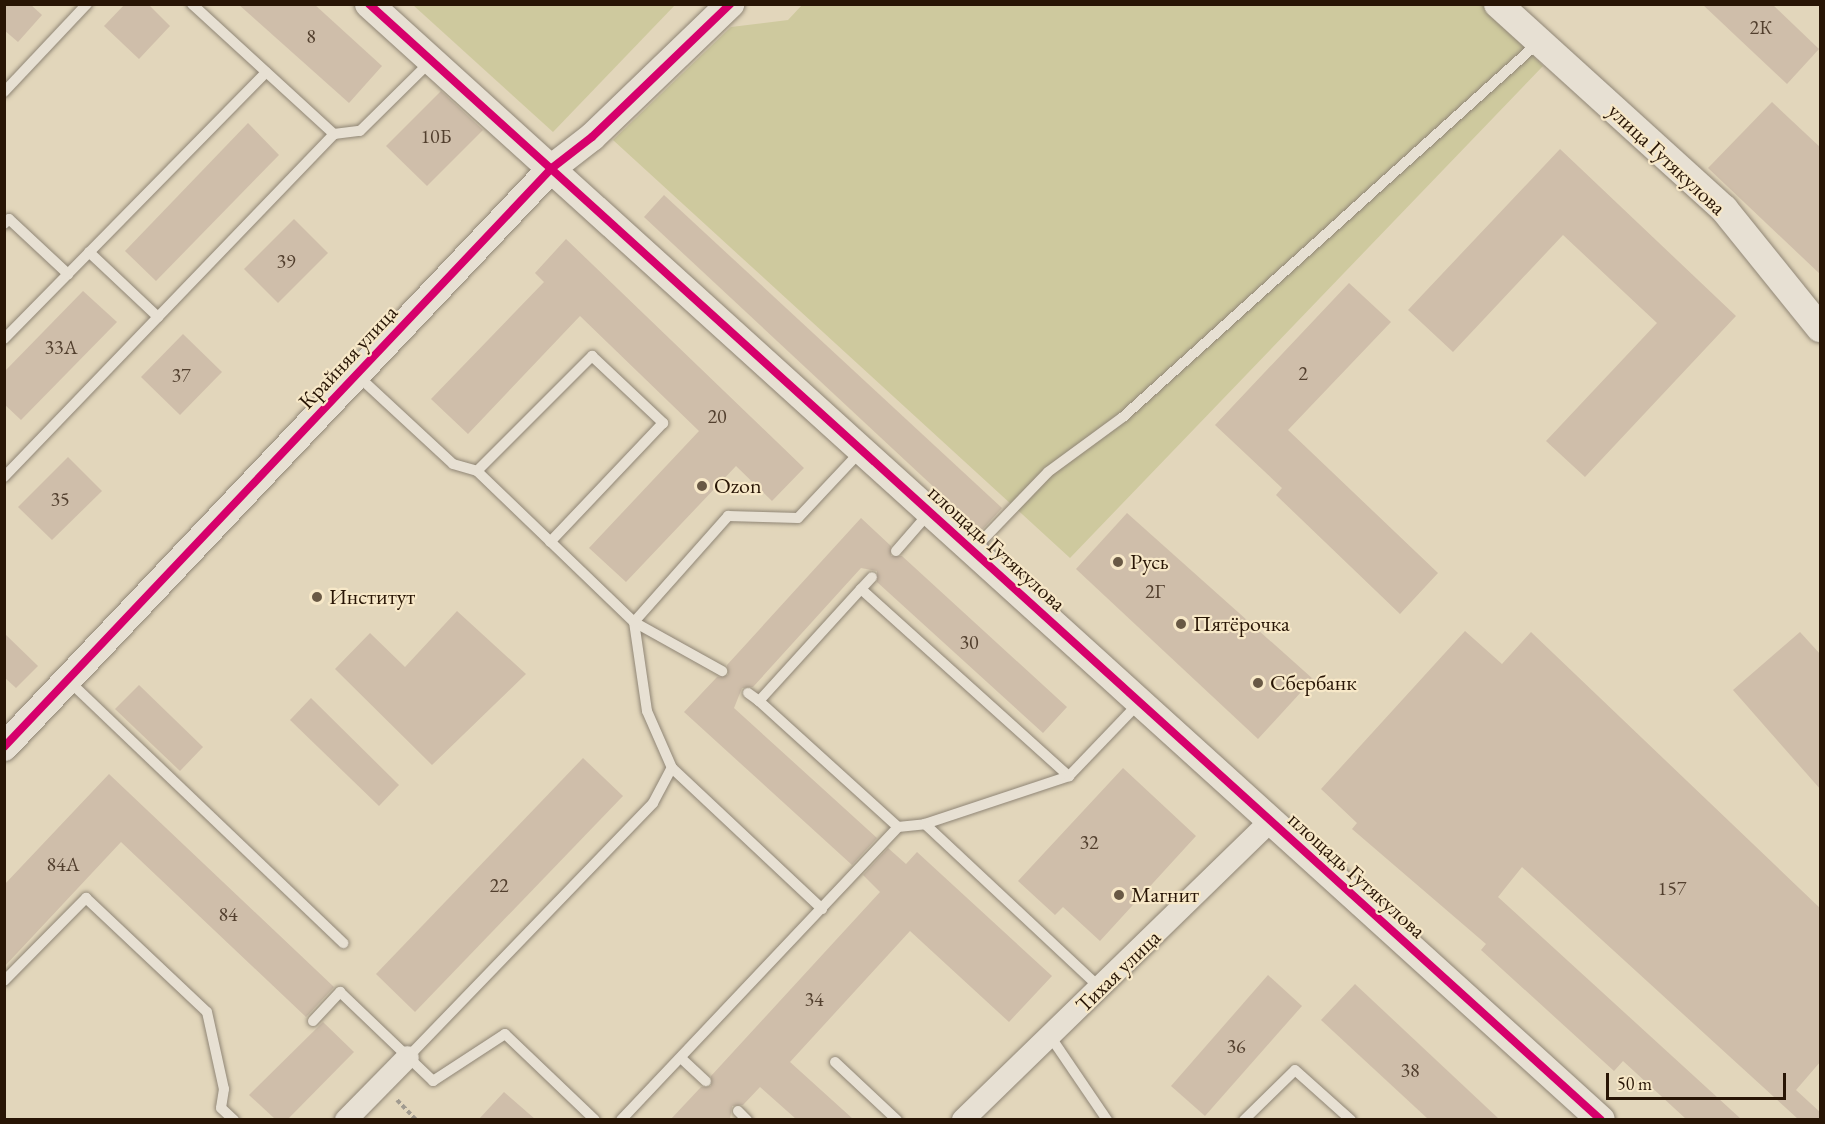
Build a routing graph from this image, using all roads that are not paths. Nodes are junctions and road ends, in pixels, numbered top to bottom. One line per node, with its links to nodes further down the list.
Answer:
1 (87, 4): 9 (lane)
2 (192, 4): 8 (lane)
3 (369, 4): 7 (street, площадь Гутякулова)
4 (1498, 4): 6 (street, улица Гутякулова)
5 (729, 5): 11 (street, Крайняя улица)
6 (1539, 42): 16 (street, улица Гутякулова); 24 (lane)
7 (432, 60): 10 (lane); 11 (street, площадь Гутякулова)
8 (266, 72): 10 (lane); 13 (lane)
9 (4, 92)
10 (334, 134): 15 (lane)
11 (552, 168): 18 (street, Крайняя улица); 19 (street, площадь Гутякулова)
12 (4, 224): 14 (lane)
13 (89, 252): 14 (lane); 15 (lane)
14 (68, 274): 17 (lane)
15 (158, 317): 21 (lane)
16 (1821, 328)
17 (4, 339)
18 (356, 374): 20 (lane); 30 (street, Крайняя улица)
19 (862, 450): 22 (street, площадь Гутякулова); 28 (lane)
20 (477, 471): 23 (lane); 23 (lane)
21 (4, 477)
22 (930, 512): 24 (street, площадь Гутякулова); 25 (lane)
23 (550, 542): 28 (lane)
24 (973, 550): 33 (street, площадь Гутякулова)
25 (896, 551)
26 (872, 577): 27 (lane)
27 (861, 589): 32 (lane); 36 (lane)
28 (634, 622): 29 (lane); 35 (lane)
29 (722, 670)
30 (68, 680): 34 (street, Крайняя улица); 41 (lane)
31 (748, 693): 32 (lane)
32 (759, 701): 39 (lane)
33 (1140, 702): 36 (lane); 37 (street, площадь Гутякулова)
34 (4, 747)
35 (672, 768): 40 (lane); 46 (lane)
36 (1069, 776): 38 (lane)
37 (1271, 821): 43 (street, Тихая улица); 61 (street, площадь Гутякулова)
38 (925, 824): 39 (lane); 43 (lane)
39 (898, 827): 40 (lane)
40 (822, 909): 47 (lane)
41 (343, 943)
42 (4, 981): 51 (lane)
43 (1100, 988): 45 (street, Тихая улица)
44 (313, 1021): 46 (lane)
45 (1050, 1036): 57 (street, Тихая улица); 58 (lane)
46 (408, 1057): 52 (street); 53 (lane)
47 (681, 1058): 49 (lane); 54 (lane)
48 (835, 1062): 56 (lane)
49 (706, 1082)
50 (738, 1111): 55 (lane)
51 (234, 1119)
52 (346, 1119)
53 (595, 1119)
54 (621, 1119)
55 (747, 1119)
56 (897, 1119)
57 (963, 1119)
58 (1107, 1119)
59 (1244, 1119): 60 (lane)
60 (1351, 1119)
61 (1601, 1119)

